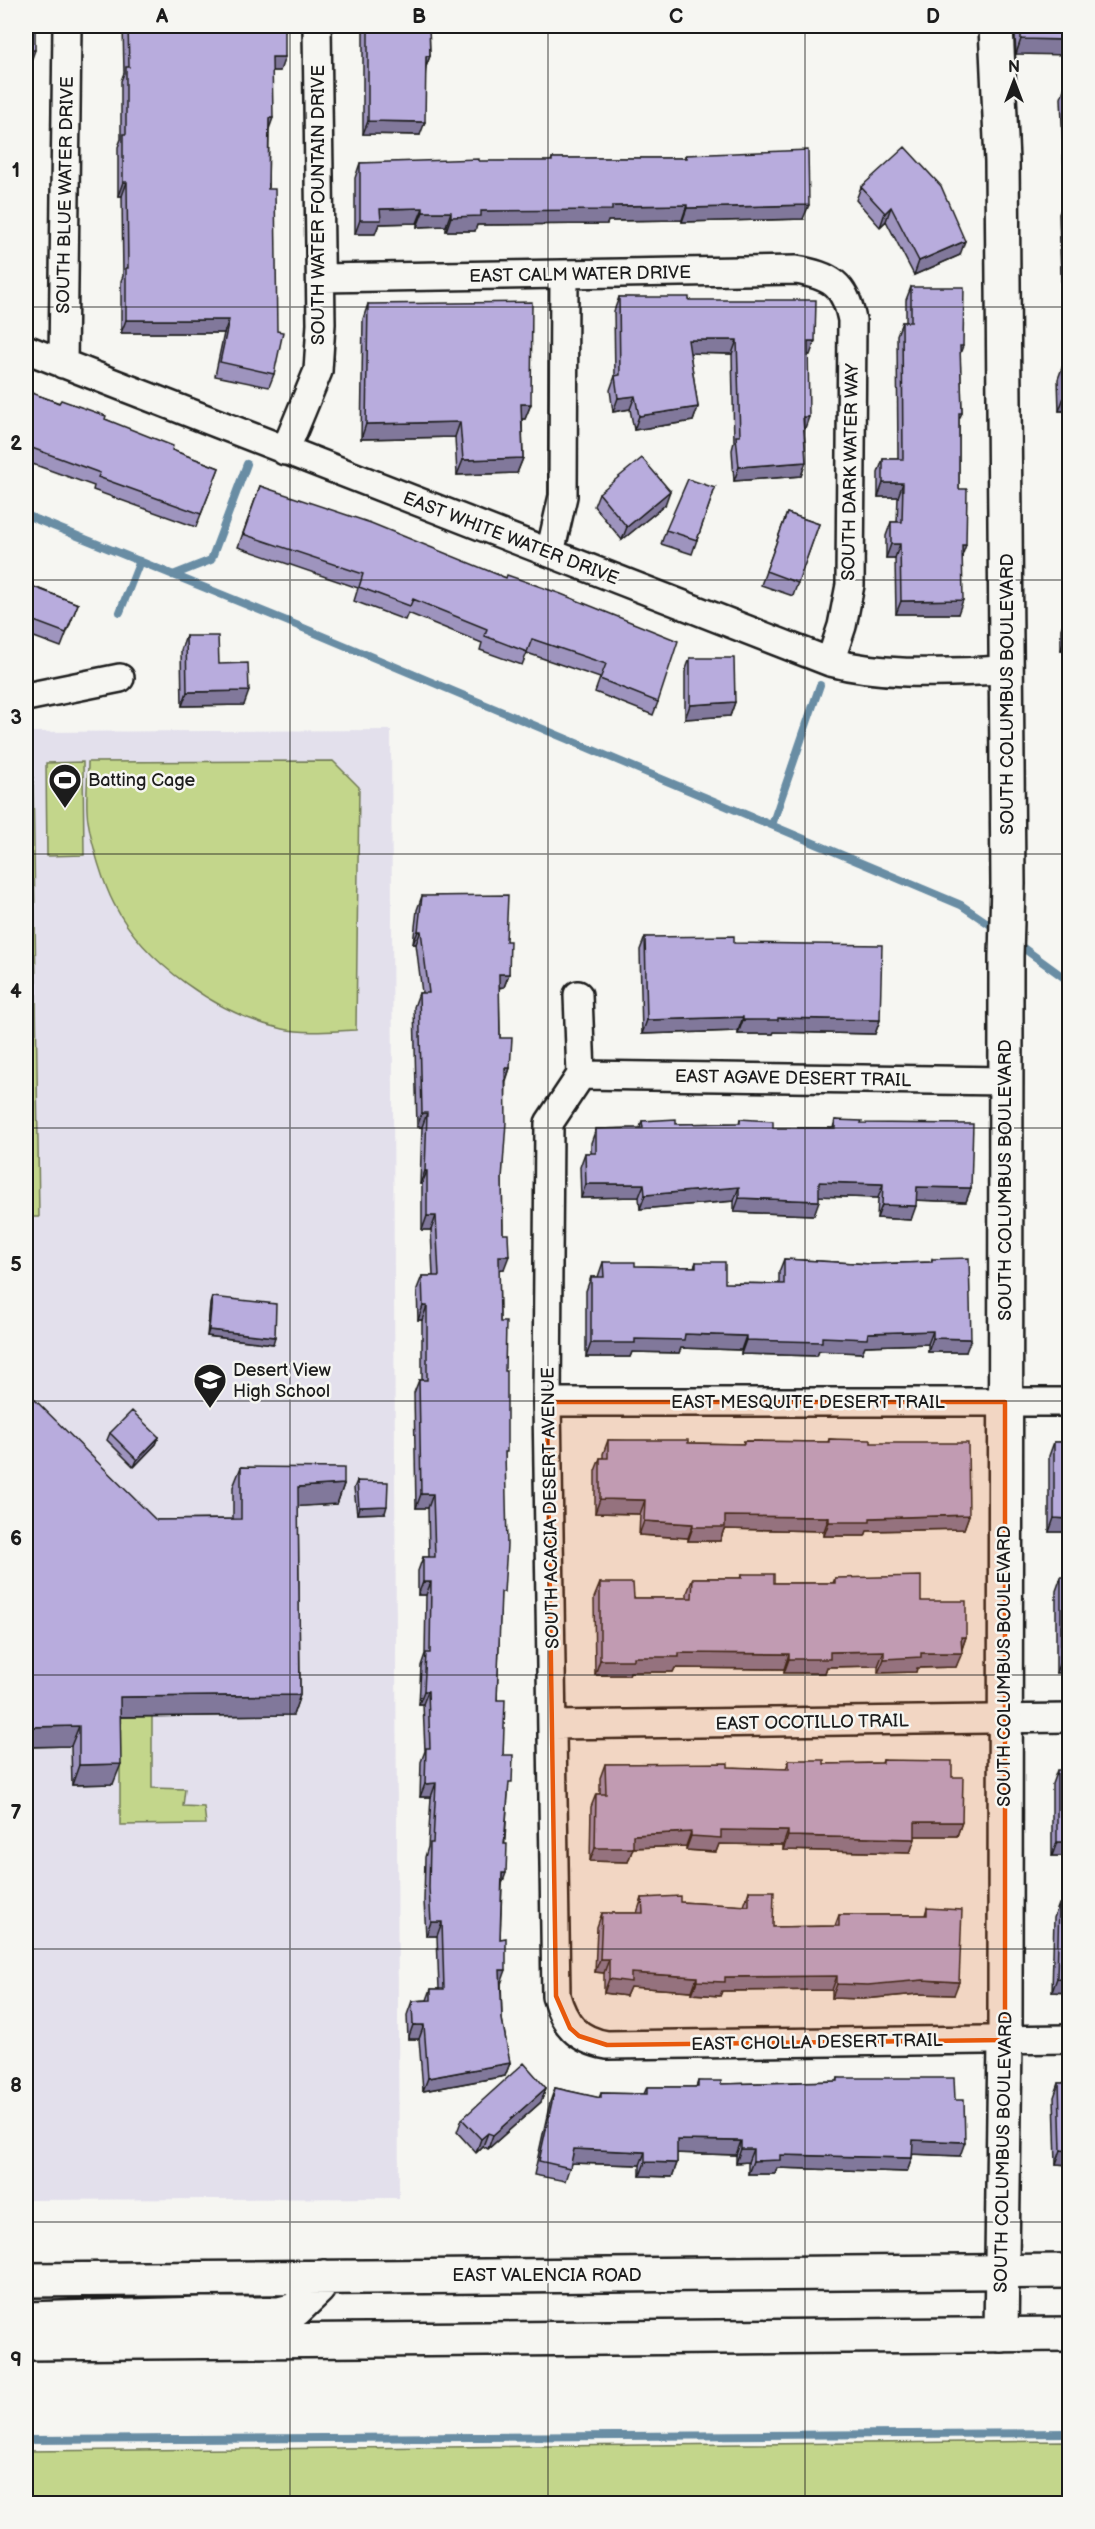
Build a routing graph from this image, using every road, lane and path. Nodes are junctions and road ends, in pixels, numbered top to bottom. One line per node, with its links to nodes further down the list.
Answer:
1 (67, 26): 8 (street, SOUTH BLUE WATER DRIVE)
2 (317, 26): 6 (street, SOUTH WATER FOUNTAIN DRIVE)
3 (996, 26): 12 (main road, SOUTH COLUMBUS BOULEVARD)
4 (564, 274): 5 (street, EAST CALM WATER DRIVE); 6 (street, EAST CALM WATER DRIVE); 10 (street)
5 (842, 276): 11 (street, SOUTH DARK WATER WAY)
6 (321, 278): 9 (street, SOUTH WATER FOUNTAIN DRIVE)
7 (26, 349): 8 (street, EAST WHITE WATER DRIVE)
8 (63, 364): 9 (street, EAST WHITE WATER DRIVE)
9 (285, 451): 10 (street, EAST WHITE WATER DRIVE)
10 (550, 553): 11 (street, EAST WHITE WATER DRIVE)
11 (831, 662): 12 (street, EAST WHITE WATER DRIVE)
12 (1007, 670): 17 (main road, SOUTH COLUMBUS BOULEVARD)
13 (120, 678): 14 (street)
14 (26, 697)
15 (578, 995): 16 (street)
16 (581, 1075): 17 (street, EAST AGAVE DESERT TRAIL); 18 (street, SOUTH ACACIA DESERT AVENUE)
17 (1006, 1081): 19 (main road, SOUTH COLUMBUS BOULEVARD)
18 (547, 1402): 19 (street, EAST MESQUITE DESERT TRAIL); 23 (street, SOUTH ACACIA DESERT AVENUE)
19 (1005, 1402): 20 (street, EAST MESQUITE DESERT TRAIL); 22 (main road, SOUTH COLUMBUS BOULEVARD)
20 (1070, 1402)
21 (1070, 1718): 22 (street, EAST OCOTILLO TRAIL)
22 (1004, 1719): 23 (street, EAST OCOTILLO TRAIL); 26 (main road, SOUTH COLUMBUS BOULEVARD)
23 (554, 1725): 24 (street, SOUTH ACACIA DESERT AVENUE)
24 (563, 2035): 26 (street, EAST CHOLLA DESERT TRAIL)
25 (1070, 2039): 26 (street, EAST CHOLLA DESERT TRAIL)
26 (1005, 2040): 27 (main road, SOUTH COLUMBUS BOULEVARD)
27 (1002, 2271): 28 (main road, EAST VALENCIA ROAD); 29 (main road, EAST VALENCIA ROAD); 33 (main road, SOUTH COLUMBUS BOULEVARD)
28 (1070, 2271)
29 (324, 2277): 30 (main road, EAST VALENCIA ROAD); 31 (main road)
30 (26, 2280)
31 (26, 2319)
32 (1070, 2334): 33 (main road)
33 (1001, 2335): 34 (main road)
34 (26, 2343)

